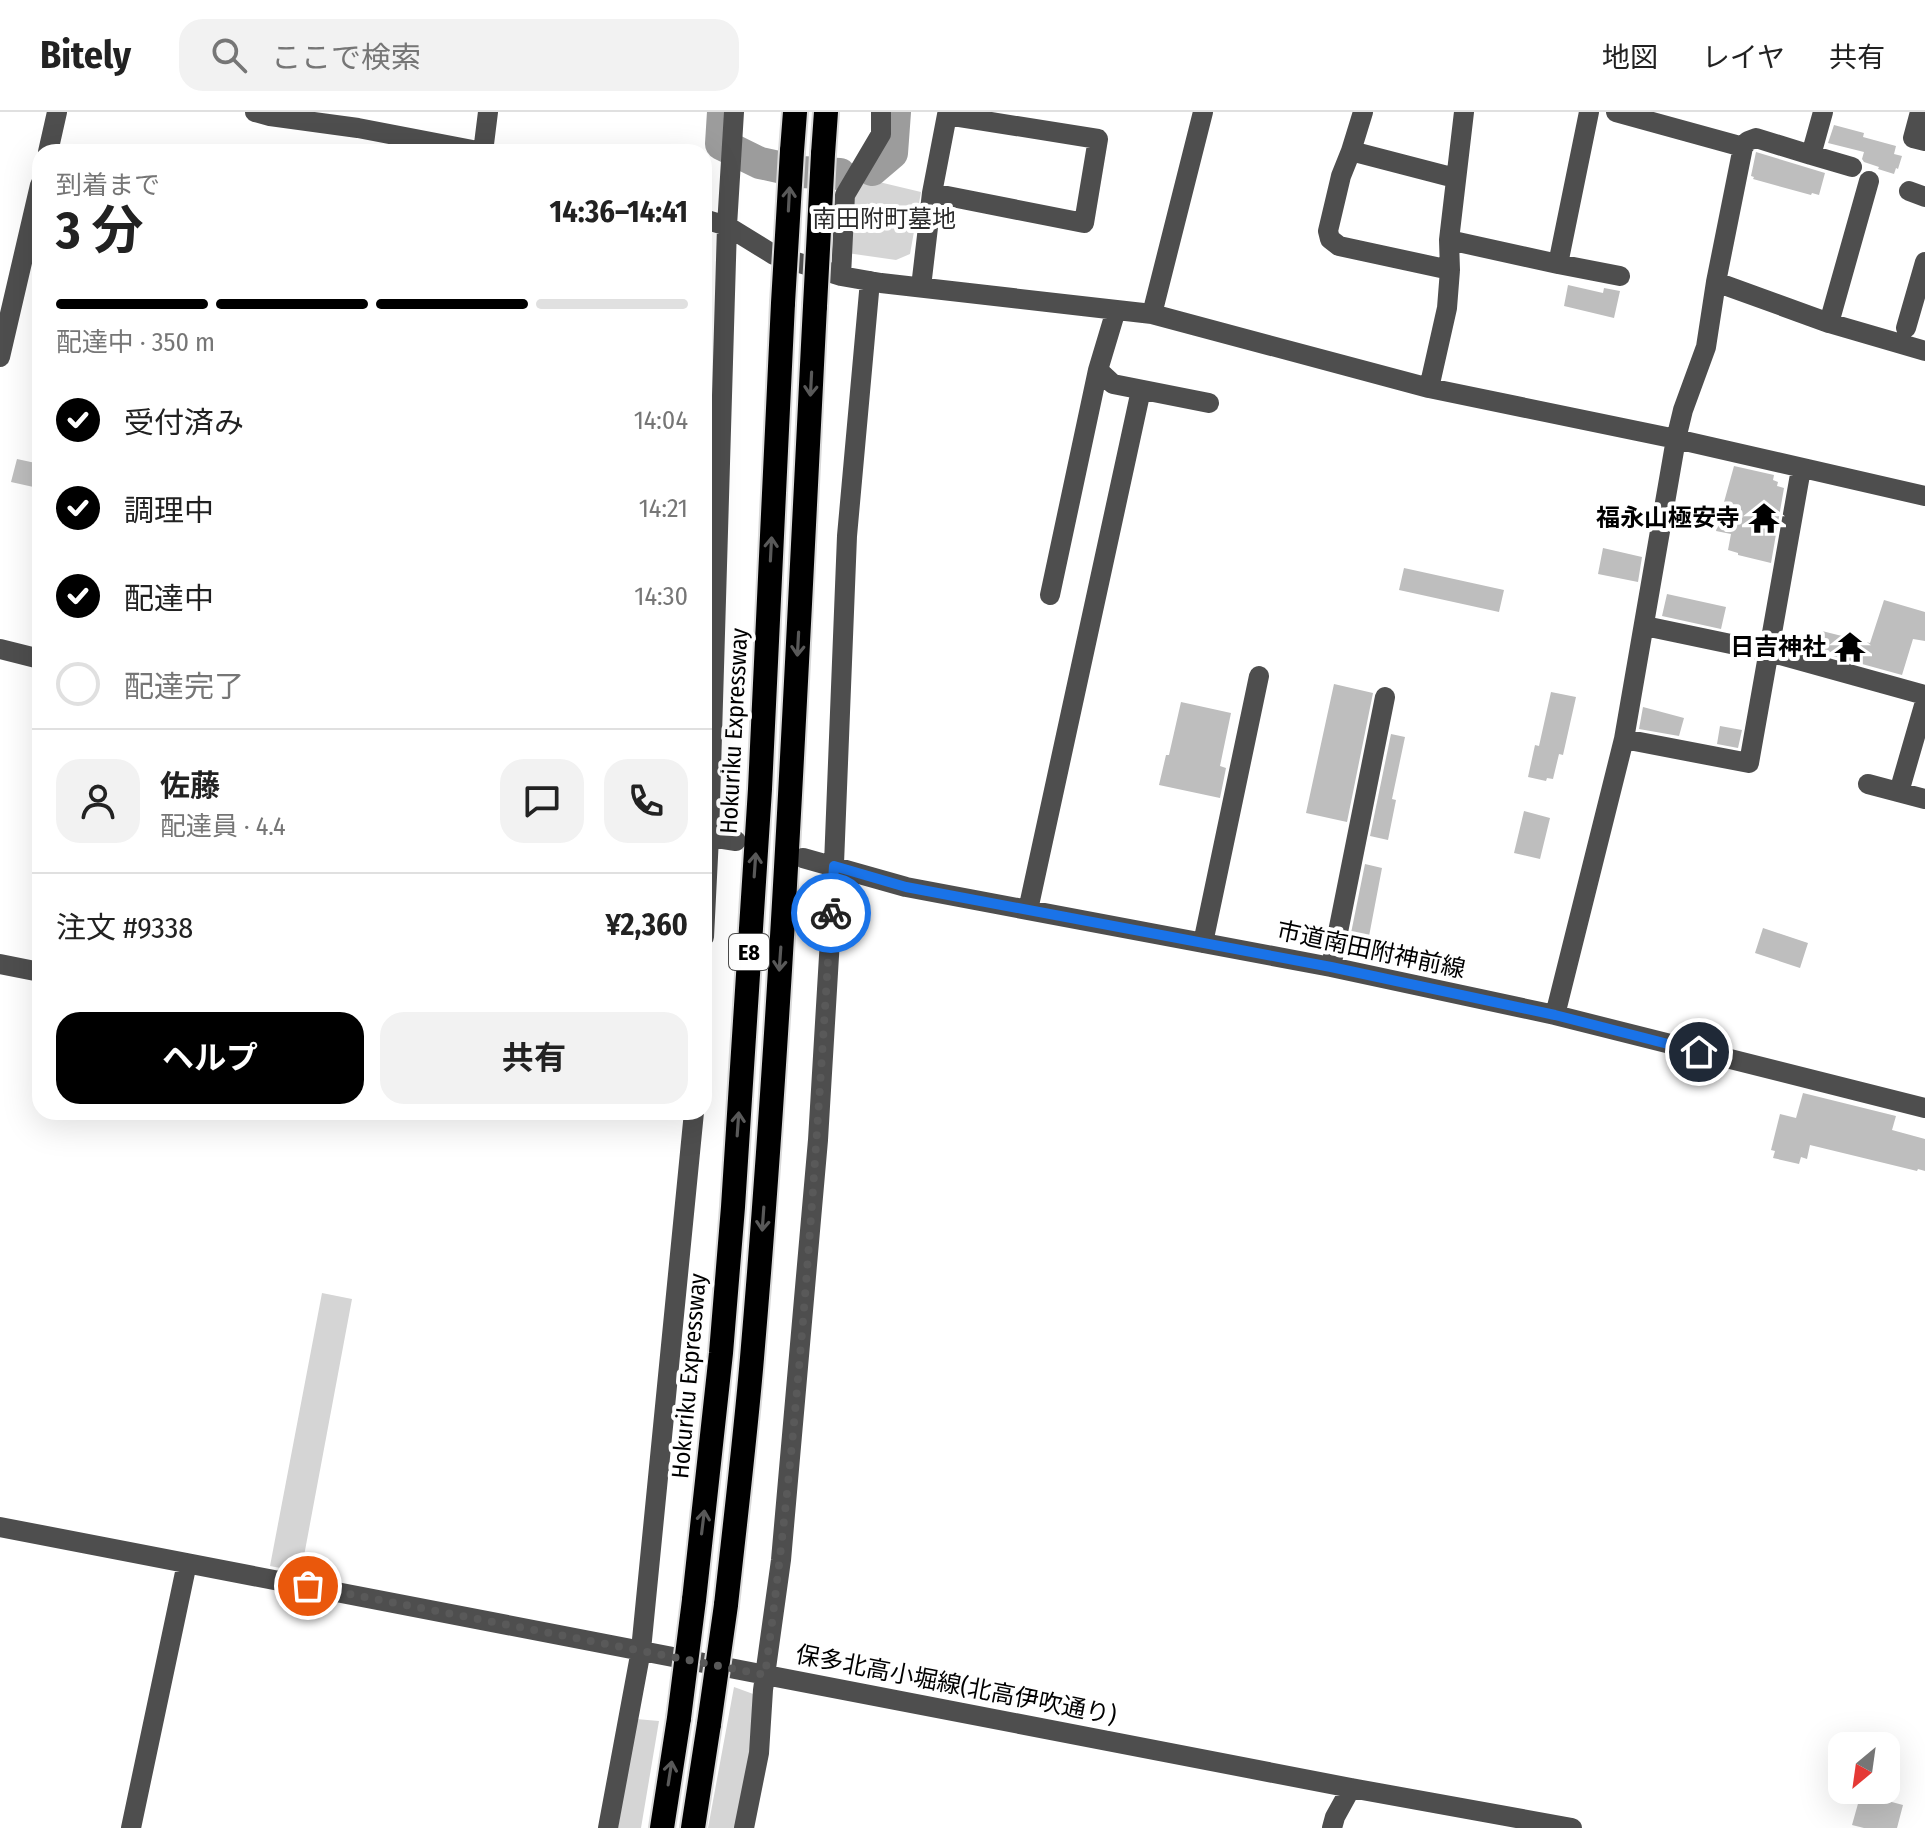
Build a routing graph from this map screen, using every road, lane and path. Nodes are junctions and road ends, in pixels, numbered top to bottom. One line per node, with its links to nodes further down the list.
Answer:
1 (57, 112): 16 (street)
2 (255, 112): 17 (street)
3 (488, 112): 18 (street)
4 (734, 112): 28 (street)
5 (795, 112): 84 (highway, Hokuriku Expressway / E8, one-way to 5, bridge)
6 (826, 112): 85 (highway, E8, one-way to 85, bridge)
7 (881, 112): 33 (street)
8 (1203, 112): 39 (street)
9 (1363, 112): 20 (street)
10 (1464, 112): 23 (street)
11 (1589, 112): 31 (street)
12 (1616, 112): 19 (street)
13 (1823, 112): 21 (street)
14 (1920, 112): 15 (street)
15 (1925, 141)
16 (50, 144)
17 (441, 144)
18 (484, 144)
19 (1743, 147): 21 (street); 36 (street)
20 (1351, 151): 23 (street); 32 (street)
21 (1811, 155): 22 (street)
22 (1852, 167)
23 (1455, 178): 29 (street)
24 (1869, 181): 40 (street)
25 (932, 193): 25 (street); 37 (street)
26 (32, 219): 43 (street)
27 (712, 221): 28 (street)
28 (727, 226): 33 (street); 57 (street)
29 (1449, 240): 31 (street); 32 (street)
30 (1925, 262): 41 (street)
31 (1558, 264): 34 (street)
32 (1450, 270): 45 (street)
33 (841, 276): 35 (street)
34 (1620, 276)
35 (870, 281): 37 (street); 68 (street)
36 (1716, 282): 40 (street); 48 (street)
37 (921, 287): 38 (street)
38 (1116, 310): 39 (street); 44 (street)
39 (1152, 314): 45 (street)
40 (1829, 323): 42 (street)
41 (1906, 328)
42 (1925, 351)
43 (0, 357)
44 (1098, 370): 46 (street); 51 (street)
45 (1429, 388): 48 (street)
46 (1141, 390): 47 (street); 69 (street)
47 (1209, 403)
48 (1676, 439): 49 (street); 52 (street)
49 (1801, 469): 50 (street); 54 (street)
50 (1925, 496)
51 (1050, 595)
52 (1645, 626): 54 (street); 61 (street)
53 (0, 649): 55 (street)
54 (1769, 652): 58 (street); 61 (street)
55 (32, 657)
56 (1259, 676): 70 (street)
57 (712, 684)
58 (1925, 695)
59 (1385, 697): 72 (street)
60 (1925, 702): 63 (street)
61 (1624, 739): 74 (street)
62 (1868, 784): 63 (street)
63 (1899, 792): 64 (street)
64 (1925, 799)
65 (712, 837): 66 (street)
66 (736, 841)
67 (803, 858): 68 (street, 市道南田附神前線)
68 (834, 866): 69 (street, 市道南田附神前線); 80 (street)
69 (1028, 910): 70 (street, 市道南田附神前線)
70 (1203, 943): 72 (street, 市道南田附神前線)
71 (0, 964): 73 (street)
72 (1331, 967): 74 (street, 市道南田附神前線)
73 (32, 970)
74 (1555, 1015): 75 (street, 市道南田附神前線)
75 (1925, 1108)
76 (693, 1120): 79 (street)
77 (0, 1527): 78 (street, 保多北高小堀線(北高伊吹通り))
78 (187, 1563): 79 (street, 保多北高小堀線(北高伊吹通り)); 82 (street)
79 (641, 1650): 80 (street, 保多北高小堀線(北高伊吹通り)); 83 (street)
80 (765, 1675): 81 (street, 保多北高小堀線(北高伊吹通り)); 86 (street)
81 (1351, 1788): 87 (street); 88 (street, 保多北高小堀線(北高伊吹通り))
82 (131, 1828)
83 (608, 1828)
84 (662, 1828)
85 (693, 1828)
86 (744, 1828)
87 (1332, 1828)
88 (1572, 1828)

